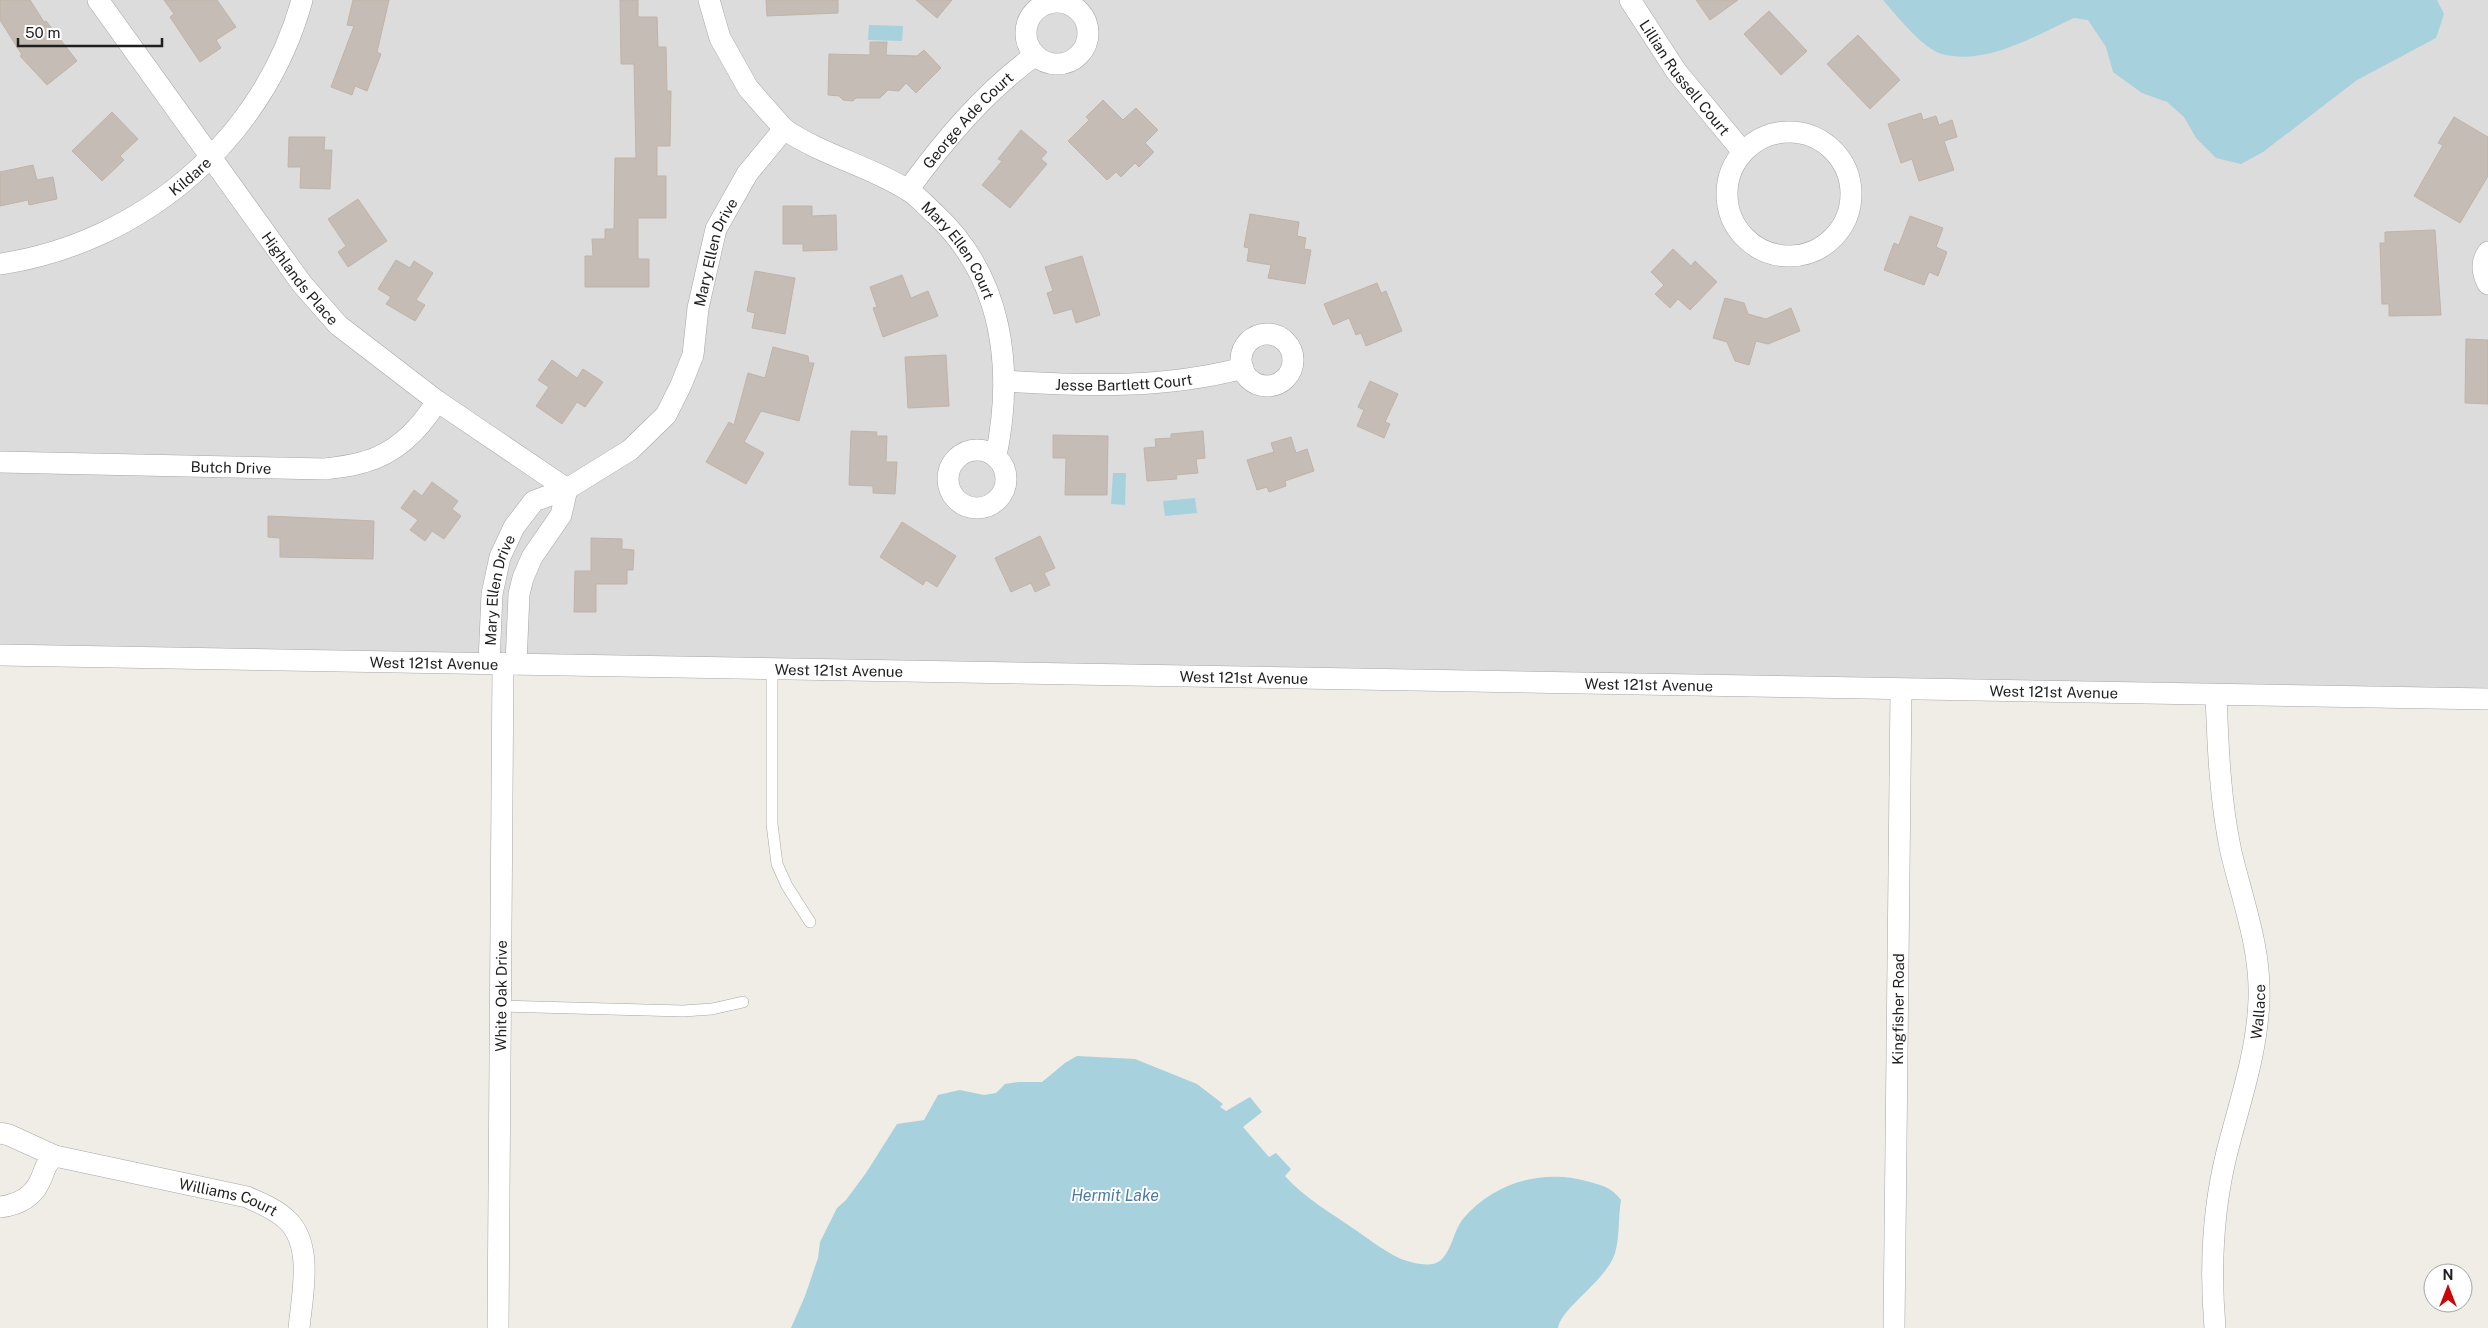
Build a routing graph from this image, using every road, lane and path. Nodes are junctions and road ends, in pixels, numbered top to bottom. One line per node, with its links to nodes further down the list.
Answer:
1 (98, 0): 8 (street, Highlands Place)
2 (302, 0): 8 (street, Kildare)
3 (709, 0): 6 (street)
4 (1630, 0): 7 (street, Lillian Russell Court)
5 (1034, 56): 9 (street, George Ade Court)
6 (784, 129): 9 (street, Mary Ellen Court); 18 (street, Mary Ellen Drive)
7 (1744, 152): 7 (street)
8 (212, 158): 11 (street, Kildare); 15 (street, Highlands Place)
9 (908, 190): 14 (street, Mary Ellen Court)
10 (2488, 252): 12 (street)
11 (0, 264)
12 (2488, 284)
13 (1243, 368): 14 (street, Jesse Bartlett Court)
14 (1004, 381): 16 (street, Mary Ellen Court)
15 (437, 401): 17 (street, Butch Drive); 18 (street, Highlands Place)
16 (996, 456)
17 (0, 462)
18 (567, 489): 20 (street, Mary Ellen Drive); 20 (street, Mary Ellen Drive)
19 (0, 655): 20 (street, West 121st Avenue)
20 (503, 663): 21 (street, West 121st Avenue); 27 (street, White Oak Drive)
21 (772, 668): 22 (street, West 121st Avenue); 25 (lane)
22 (1901, 690): 23 (street, West 121st Avenue); 33 (street, Kingfisher Road)
23 (2216, 695): 24 (street, West 121st Avenue); 34 (street, Wallace)
24 (2488, 699)
25 (810, 922)
26 (743, 1002): 27 (lane)
27 (501, 1006): 32 (street, White Oak Drive)
28 (0, 1133): 29 (street, Williams Court)
29 (55, 1156): 30 (street); 31 (street, Williams Court)
30 (0, 1208)
31 (299, 1328)
32 (498, 1328)
33 (1894, 1328)
34 (2215, 1328)

